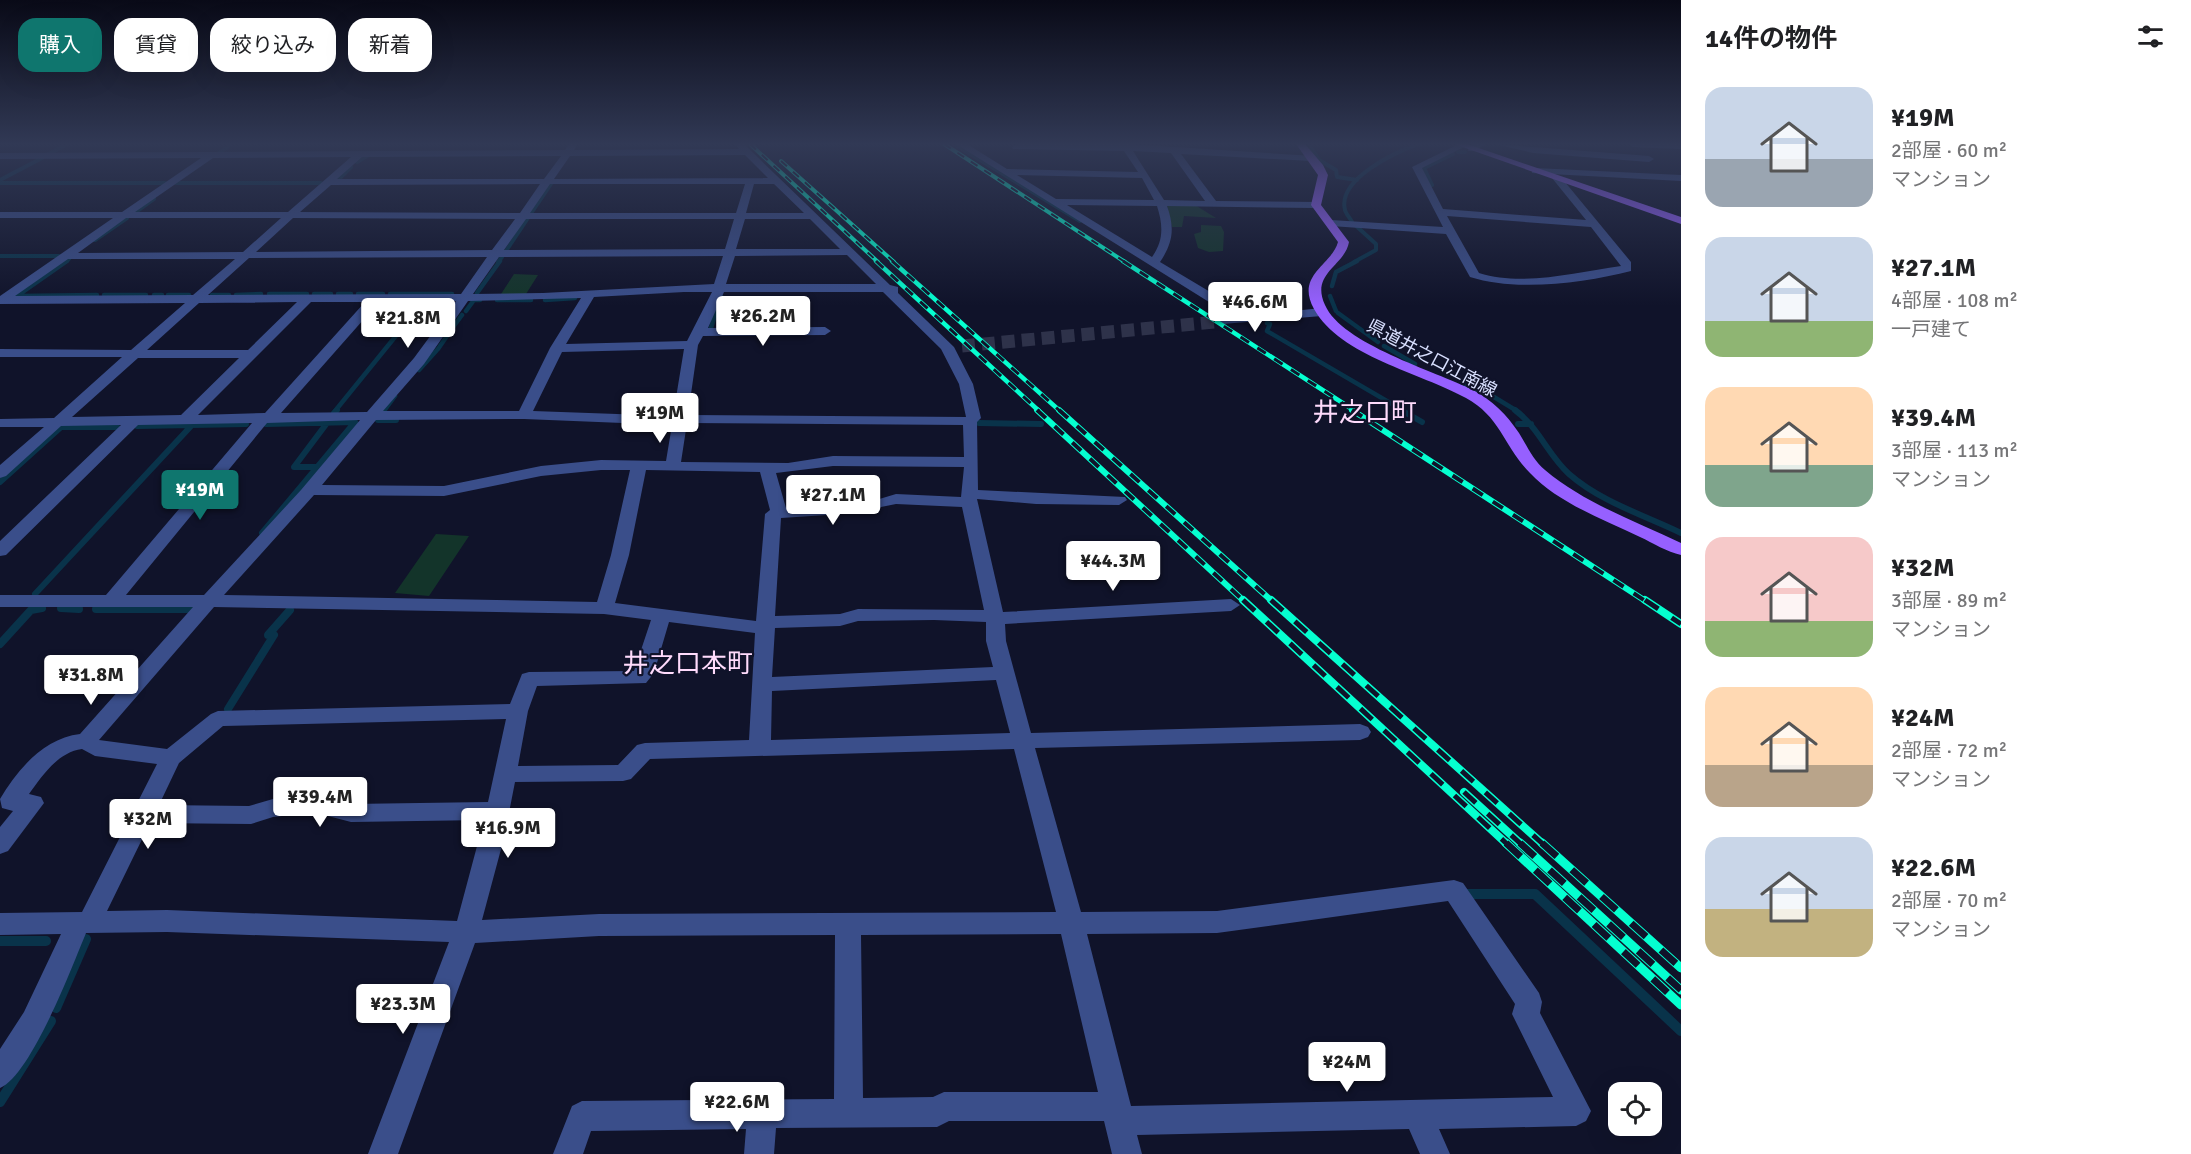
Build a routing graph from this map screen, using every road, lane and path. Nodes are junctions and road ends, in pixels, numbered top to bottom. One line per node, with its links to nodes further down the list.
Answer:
1 (149, 198): 19 (street)
2 (310, 198): 20 (street)
3 (536, 198): 21 (street)
4 (745, 198): 22 (street)
5 (795, 198): 23 (street)
6 (1047, 198): 13 (street)
7 (1157, 198): 14 (street)
8 (1208, 198): 15 (street)
9 (1315, 198): 16 (main road)
10 (1432, 198): 17 (street)
11 (1573, 198): 26 (street)
12 (1614, 198): 24 (main road)
13 (1054, 202): 14 (street); 33 (street)
14 (1160, 202): 15 (street); 33 (street)
15 (1213, 204): 16 (street)
16 (1316, 205): 25 (main road)
17 (1439, 212): 26 (street); 27 (street)
18 (0, 214): 19 (street)
19 (124, 215): 20 (street); 32 (street)
20 (291, 215): 21 (street); 31 (street)
21 (524, 216): 22 (street); 30 (street)
22 (739, 216): 23 (street); 29 (street)
23 (814, 216): 28 (street)
24 (1681, 221)
25 (1331, 223): 27 (street); 42 (main road)
26 (1594, 224): 27 (street)
27 (1450, 231)
28 (852, 252): 29 (street); 35 (street)
29 (728, 253): 30 (street); 34 (street)
30 (497, 254): 31 (street); 38 (street)
31 (246, 255): 32 (street); 40 (street)
32 (65, 256): 41 (street)
33 (1153, 262): 43 (street)
34 (717, 288): 35 (street); 36 (street); 46 (street)
35 (889, 288): 56 (street); 56 (street)
36 (590, 294): 38 (street); 48 (street)
37 (376, 297): 38 (street); 39 (street); 54 (street)
38 (467, 297): 53 (street)
39 (308, 298): 40 (street); 51 (street)
40 (198, 299): 41 (street); 50 (street)
41 (1, 300)
42 (1322, 312): 43 (street); 70 (main road, 県道井之口江南線)
43 (1281, 315): 44 (street)
44 (1226, 321)
45 (825, 331): 46 (street)
46 (701, 332): 47 (street)
47 (691, 345): 48 (street); 55 (street)
48 (557, 348): 52 (street)
49 (0, 353): 50 (street)
50 (135, 354): 51 (street); 60 (street)
51 (250, 354): 57 (street)
52 (524, 415): 53 (street); 55 (street)
53 (370, 417): 54 (street); 66 (street)
54 (265, 419): 57 (street); 73 (street)
55 (679, 420): 56 (street); 63 (street)
56 (972, 420): 61 (street)
57 (183, 421): 58 (street)
58 (133, 422): 60 (street); 71 (street)
59 (0, 423): 60 (street)
60 (57, 423): 65 (street)
61 (972, 462): 64 (street); 67 (street)
62 (639, 466): 63 (street); 66 (street); 76 (street)
63 (673, 466): 64 (street)
64 (767, 467): 69 (street)
65 (0, 473)
66 (310, 490): 74 (street)
67 (969, 499): 68 (street); 69 (street); 78 (street)
68 (1119, 500)
69 (779, 514): 79 (street)
70 (1681, 550)
71 (0, 551)
72 (0, 601): 73 (street)
73 (111, 601): 74 (street)
74 (211, 601): 76 (street); 84 (street)
75 (1231, 605): 78 (street)
76 (603, 608): 77 (street)
77 (662, 615): 79 (street); 82 (street)
78 (995, 617): 79 (street); 80 (street)
79 (765, 625): 81 (street)
80 (1004, 673): 81 (street); 85 (street)
81 (762, 684): 86 (street)
82 (518, 711): 87 (street); 88 (street)
83 (1360, 732): 85 (street)
84 (86, 741): 87 (street); 91 (street)
85 (1023, 741): 86 (street); 92 (street)
86 (760, 746): 88 (street)
87 (171, 758): 90 (street)
88 (507, 774): 89 (street)
89 (498, 812): 90 (street); 96 (street)
90 (143, 814): 93 (street)
91 (0, 844)
92 (1071, 922): 94 (street); 99 (street); 101 (street)
93 (83, 923): 95 (street); 96 (street); 97 (street)
94 (848, 923): 96 (street); 98 (street)
95 (0, 924)
96 (466, 932): 102 (street)
97 (0, 1074)
98 (849, 1113): 99 (street); 100 (street)
99 (1118, 1113): 101 (street); 105 (street)
100 (762, 1114): 103 (street); 104 (street)
101 (1418, 1116): 106 (street)
102 (383, 1154)
103 (568, 1154)
104 (759, 1154)
105 (1127, 1154)
106 (1435, 1154)

